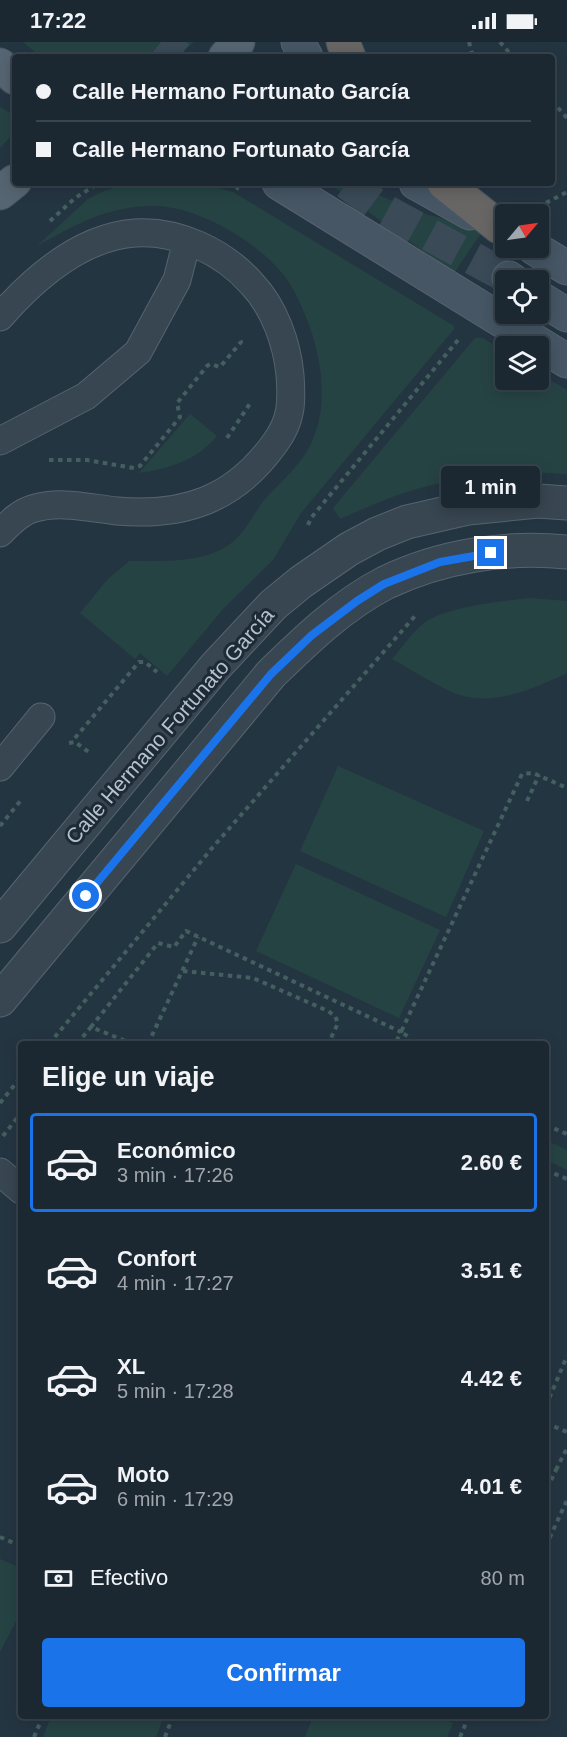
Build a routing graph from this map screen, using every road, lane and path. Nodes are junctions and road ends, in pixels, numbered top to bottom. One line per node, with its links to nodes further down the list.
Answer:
1 (238, 42): 3 (main road)
2 (500, 42): 4 (path)
3 (228, 54)
4 (510, 54)
5 (0, 65): 6 (main road)
6 (12, 75)
7 (555, 104): 8 (path)
8 (567, 118)
9 (12, 183): 14 (main road)
10 (284, 186): 26 (main road)
11 (421, 186): 17 (main road)
12 (448, 186): 16 (highway)
13 (567, 192): 15 (path)
14 (0, 193)
15 (545, 204)
16 (495, 223)
17 (495, 226)
18 (187, 241): 23 (lane); 28 (lane); 33 (lane)
19 (549, 257): 20 (main road)
20 (567, 268)
21 (549, 304): 22 (main road)
22 (567, 315)
23 (0, 317)
24 (239, 335): 30 (path)
25 (459, 339): 32 (path)
26 (567, 361)
27 (253, 394): 29 (path)
28 (0, 441)
29 (224, 441)
30 (45, 461)
31 (567, 503): 43 (street, Calle Hermano Fortunato García)
32 (311, 518)
33 (0, 533)
34 (567, 552): 46 (street, Calle Hermano Fortunato García)
35 (418, 611): 49 (path)
36 (160, 675): 38 (path)
37 (41, 717): 39 (lane)
38 (72, 741)
39 (0, 767)
40 (539, 775): 41 (path); 42 (path); 48 (path)
41 (567, 788)
42 (527, 801)
43 (0, 926)
44 (198, 937): 45 (path); 47 (path); 48 (path)
45 (183, 971): 52 (path); 53 (path)
46 (0, 1000)
47 (91, 1027): 50 (path); 51 (path)
48 (401, 1032): 54 (path); 55 (path)
49 (51, 1041)
50 (79, 1041)
51 (126, 1041)
52 (149, 1041)
53 (332, 1041)
54 (396, 1041)
55 (408, 1041)
56 (18, 1081): 57 (path)
57 (0, 1103)
58 (18, 1117): 61 (path)
59 (549, 1126): 60 (path)
60 (567, 1134)
61 (0, 1139)
62 (549, 1171): 64 (path)
63 (0, 1172): 65 (lane)
64 (567, 1179)
65 (18, 1187)
66 (567, 1356): 67 (path)
67 (549, 1399)
68 (549, 1424): 69 (path)
69 (567, 1432)
70 (567, 1448): 72 (path)
71 (549, 1466): 72 (path)
72 (556, 1470): 73 (path)
73 (549, 1485)
74 (567, 1500): 76 (path)
75 (0, 1537): 77 (path)
76 (549, 1539)
77 (18, 1545)
78 (42, 1719): 81 (path)
79 (172, 1719): 82 (path)
80 (468, 1719): 83 (path)
81 (34, 1737)
82 (165, 1737)
83 (460, 1737)

